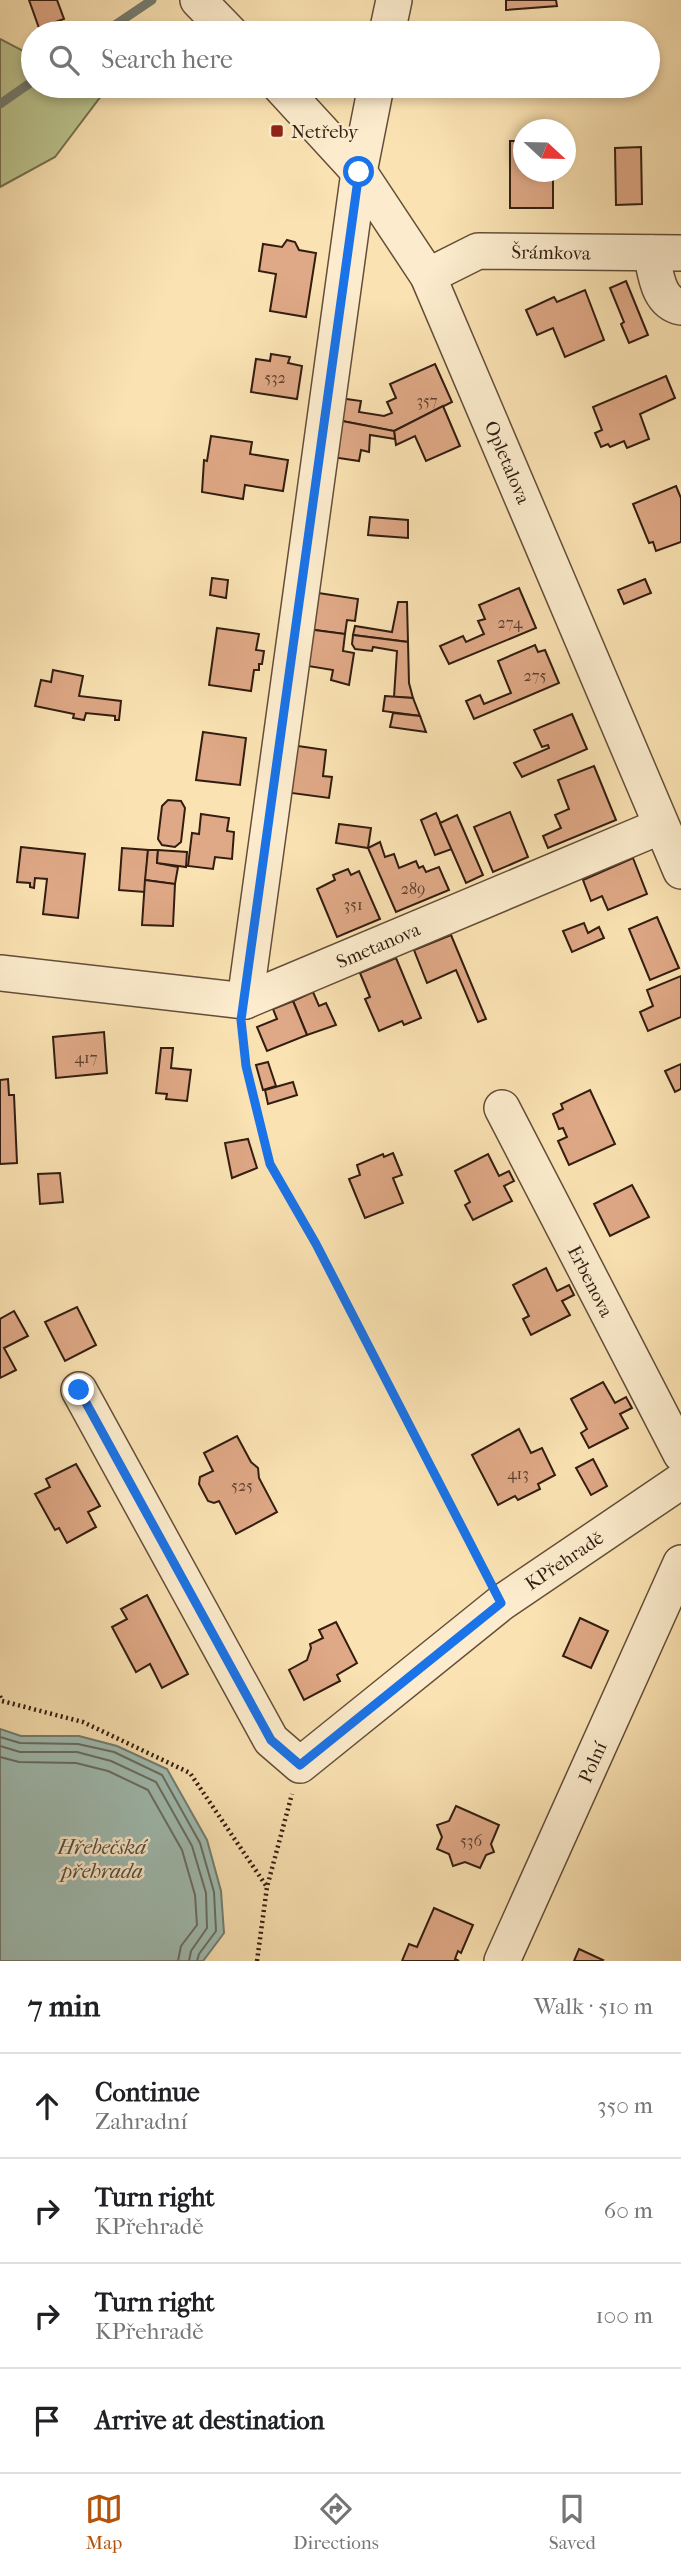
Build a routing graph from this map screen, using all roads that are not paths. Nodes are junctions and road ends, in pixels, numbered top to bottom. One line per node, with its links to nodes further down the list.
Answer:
1 (198, 0): 3 (street)
2 (394, 0): 4 (street)
3 (218, 21)
4 (390, 21)
5 (291, 98): 7 (street, Opletalova)
6 (374, 98): 7 (street)
7 (359, 172): 9 (street, Opletalova); 14 (street)
8 (666, 253): 9 (street, Šrámkova); 10 (street)
9 (428, 276): 11 (street, Opletalova)
10 (681, 307)
11 (661, 826): 12 (street, Opletalova); 14 (street, Smetanova)
12 (681, 871)
13 (0, 972): 14 (street, Smetanova)
14 (245, 1001)
15 (502, 1108): 17 (street, Erbenova)
16 (79, 1390): 18 (street, KPřehradě)
17 (681, 1454)
18 (681, 1480)
19 (681, 1563): 20 (street, Polní)
20 (502, 1961)

